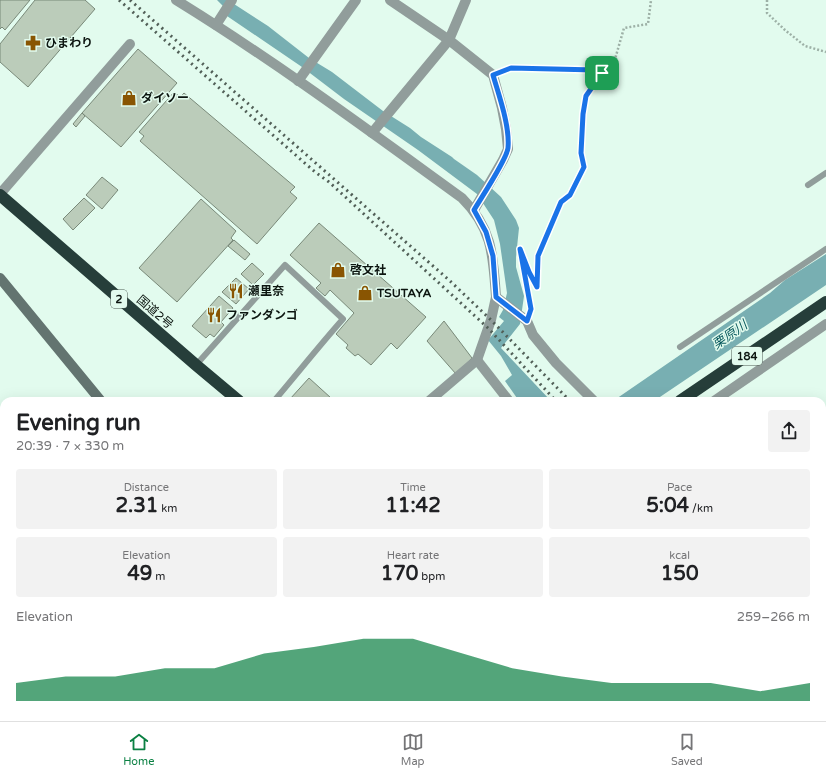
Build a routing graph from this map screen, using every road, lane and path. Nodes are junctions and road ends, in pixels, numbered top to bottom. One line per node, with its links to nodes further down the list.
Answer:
1 (176, 0): 8 (street)
2 (232, 0): 8 (street)
3 (356, 0): 14 (street)
4 (390, 0): 9 (street)
5 (466, 0): 9 (street)
6 (651, 0): 12 (path)
7 (767, 0): 11 (path)
8 (216, 25): 14 (street)
9 (450, 40): 13 (street); 15 (street)
10 (130, 44): 18 (street)
11 (826, 52)
12 (602, 73): 13 (path); 24 (path)
13 (493, 75): 19 (street)
14 (301, 77): 15 (street)
15 (375, 129): 19 (street)
16 (826, 173): 17 (lane)
17 (808, 185)
18 (0, 195): 28 (highway, 国道2号 / 2)
19 (476, 206): 22 (street)
20 (826, 249): 26 (lane)
21 (0, 278): 29 (street)
22 (500, 300): 24 (street); 27 (street)
23 (826, 302): 35 (highway, 184)
24 (525, 320): 34 (street)
25 (826, 324): 36 (street)
26 (680, 347)
27 (477, 360): 32 (street); 33 (street)
28 (196, 365): 30 (highway, 国道2号 / 2); 31 (lane)
29 (98, 397)
30 (234, 397)
31 (277, 397)
32 (433, 397)
33 (506, 397)
34 (590, 397)
35 (686, 397)
36 (720, 397)

